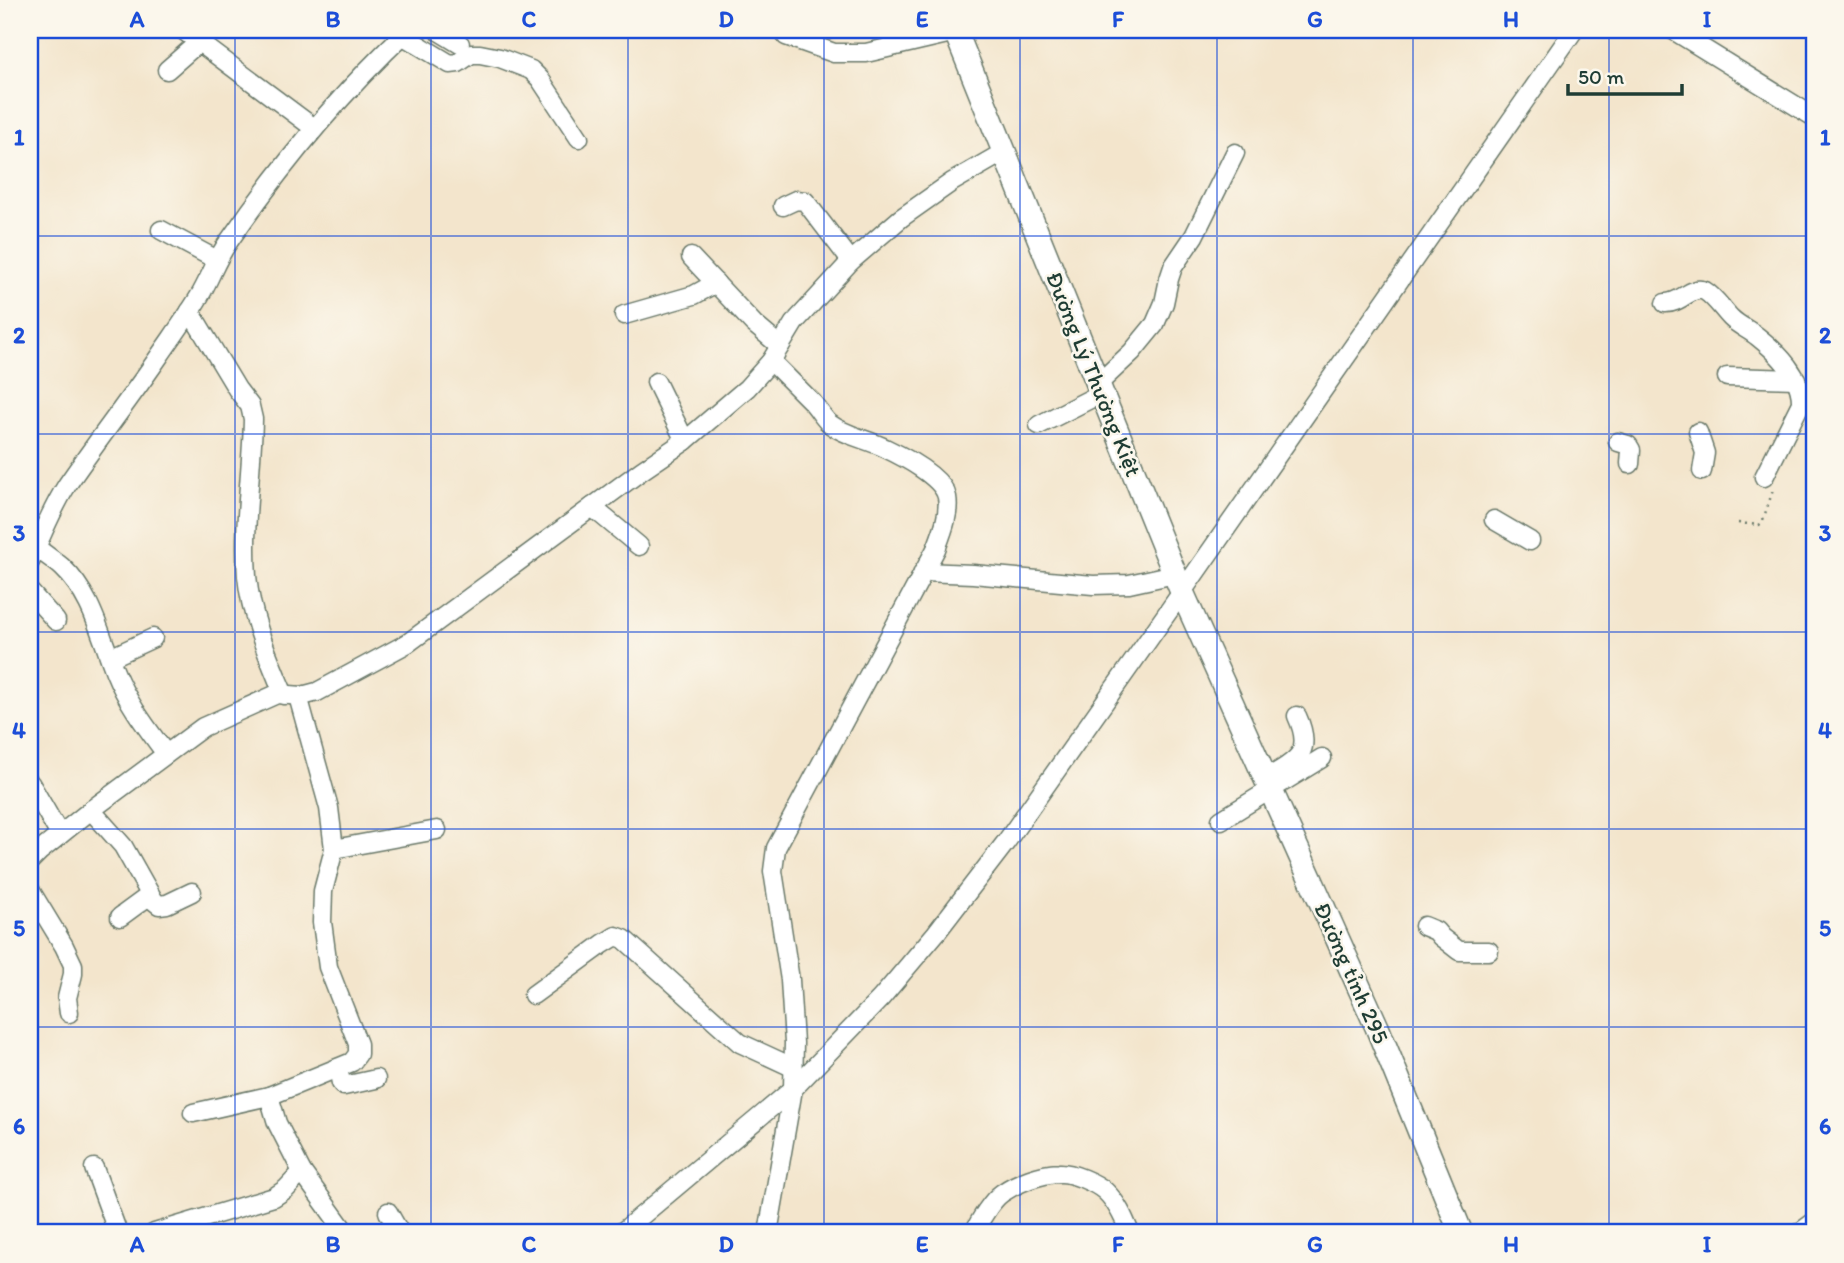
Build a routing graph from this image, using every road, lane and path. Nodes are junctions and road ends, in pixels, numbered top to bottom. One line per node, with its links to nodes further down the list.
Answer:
1 (183, 30): 8 (street)
2 (437, 30): 9 (street)
3 (1574, 30): 44 (street)
4 (1673, 30): 11 (street)
5 (955, 31): 7 (street); 14 (main road, Đường Lý Thường Kiệt)
6 (405, 32): 12 (street); 13 (street)
7 (786, 36)
8 (199, 42): 10 (street); 12 (street)
9 (460, 44)
10 (167, 70)
11 (1814, 117)
12 (314, 128): 19 (street)
13 (579, 138)
14 (1004, 152): 20 (street); 29 (main road, Đường Lý Thường Kiệt)
15 (1235, 153): 29 (street)
16 (783, 206): 20 (street)
17 (161, 230): 19 (street)
18 (691, 257): 21 (street)
19 (217, 260): 23 (street)
20 (851, 261): 25 (street)
21 (716, 283): 24 (street); 25 (street)
22 (1665, 303): 27 (street)
23 (190, 311): 42 (street); 49 (street)
24 (624, 315)
25 (776, 354): 32 (street); 43 (street)
26 (1727, 377): 27 (street)
27 (1796, 379): 36 (street)
28 (656, 382): 32 (street)
29 (1099, 387): 30 (street); 44 (main road, Đường Lý Thường Kiệt)
30 (1039, 425)
31 (1698, 432): 35 (street)
32 (685, 441): 37 (street)
33 (1618, 442): 34 (street)
34 (1630, 464)
35 (1702, 471)
36 (1769, 483): 39 (path)
37 (592, 507): 41 (street); 49 (street)
38 (1494, 520): 40 (street)
39 (1738, 523)
40 (1530, 541)
41 (639, 546)
42 (33, 554): 48 (street)
43 (923, 572): 44 (street); 70 (street)
44 (1179, 583): 50 (main road, Đường Lý Thường Kiệt); 73 (street)
45 (30, 592): 46 (street)
46 (56, 621)
47 (153, 638): 48 (street)
48 (110, 658): 52 (street)
49 (291, 695): 52 (street); 60 (street)
50 (1237, 716): 55 (main road, Đường tỉnh 295)
51 (1297, 716): 55 (street)
52 (166, 754): 56 (street)
53 (1322, 758): 55 (street)
54 (30, 783): 59 (street)
55 (1268, 784): 57 (street); 88 (main road, Đường tỉnh 295)
56 (91, 810): 59 (street); 64 (street)
57 (1221, 820)
58 (436, 830): 60 (street)
59 (61, 835): 61 (street)
60 (334, 849): 71 (street)
61 (30, 861)
62 (30, 890): 69 (street)
63 (192, 892): 64 (street)
64 (150, 895): 65 (street)
65 (120, 916)
66 (1424, 926): 67 (street)
67 (1489, 951)
68 (533, 995): 70 (street)
69 (69, 1013)
70 (792, 1067): 73 (street)
71 (338, 1068): 72 (street); 74 (street)
72 (376, 1079)
73 (793, 1089): 84 (street); 85 (street)
74 (269, 1096): 75 (street); 77 (street)
75 (193, 1113)
76 (94, 1168): 80 (street)
77 (302, 1172): 81 (street); 82 (street)
78 (388, 1212): 83 (street)
79 (1814, 1223): 89 (street)
80 (118, 1233)
81 (154, 1233)
82 (346, 1233)
83 (400, 1233)
84 (621, 1233)
85 (768, 1233)
86 (974, 1233): 87 (street)
87 (1130, 1233)
88 (1461, 1233)
89 (1799, 1233)

